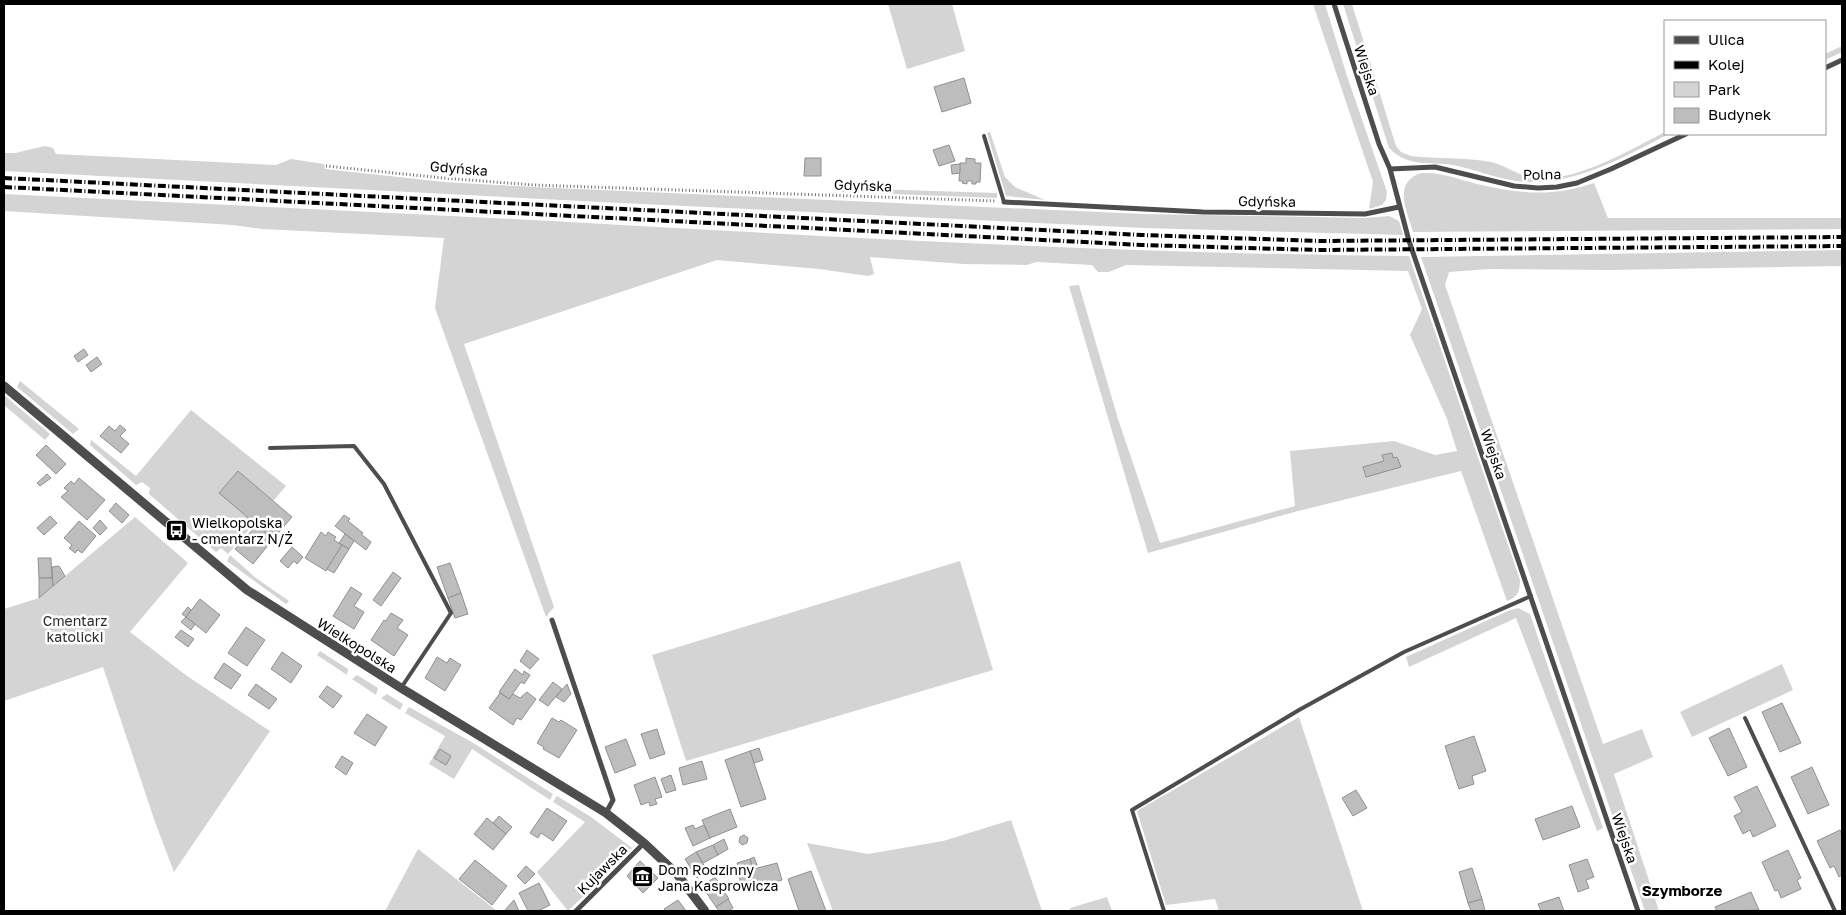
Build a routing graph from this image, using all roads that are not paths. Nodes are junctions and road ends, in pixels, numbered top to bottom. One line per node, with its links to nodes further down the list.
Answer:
1 (1334, 4): 6 (street, Wiejska)
2 (1842, 60): 3 (street)
3 (1826, 68)
4 (1684, 135): 6 (street, Polna)
5 (984, 136): 7 (lane)
6 (1390, 169): 8 (street, Wiejska)
7 (1004, 202): 8 (street, Gdyńska)
8 (1399, 208): 11 (street, Wiejska)
9 (4, 386): 13 (street, Wielkopolska)
10 (270, 448): 13 (lane)
11 (1531, 596): 19 (lane); 20 (street, Wiejska)
12 (552, 620): 15 (street)
13 (401, 688): 15 (street, Wielkopolska)
14 (1745, 718): 21 (lane)
15 (606, 813): 16 (street, Wielkopolska)
16 (644, 843): 17 (street, Kujawska); 18 (street, Wielkopolska)
17 (576, 911)
18 (705, 911)
19 (1164, 911)
20 (1638, 911)
21 (1834, 911)

